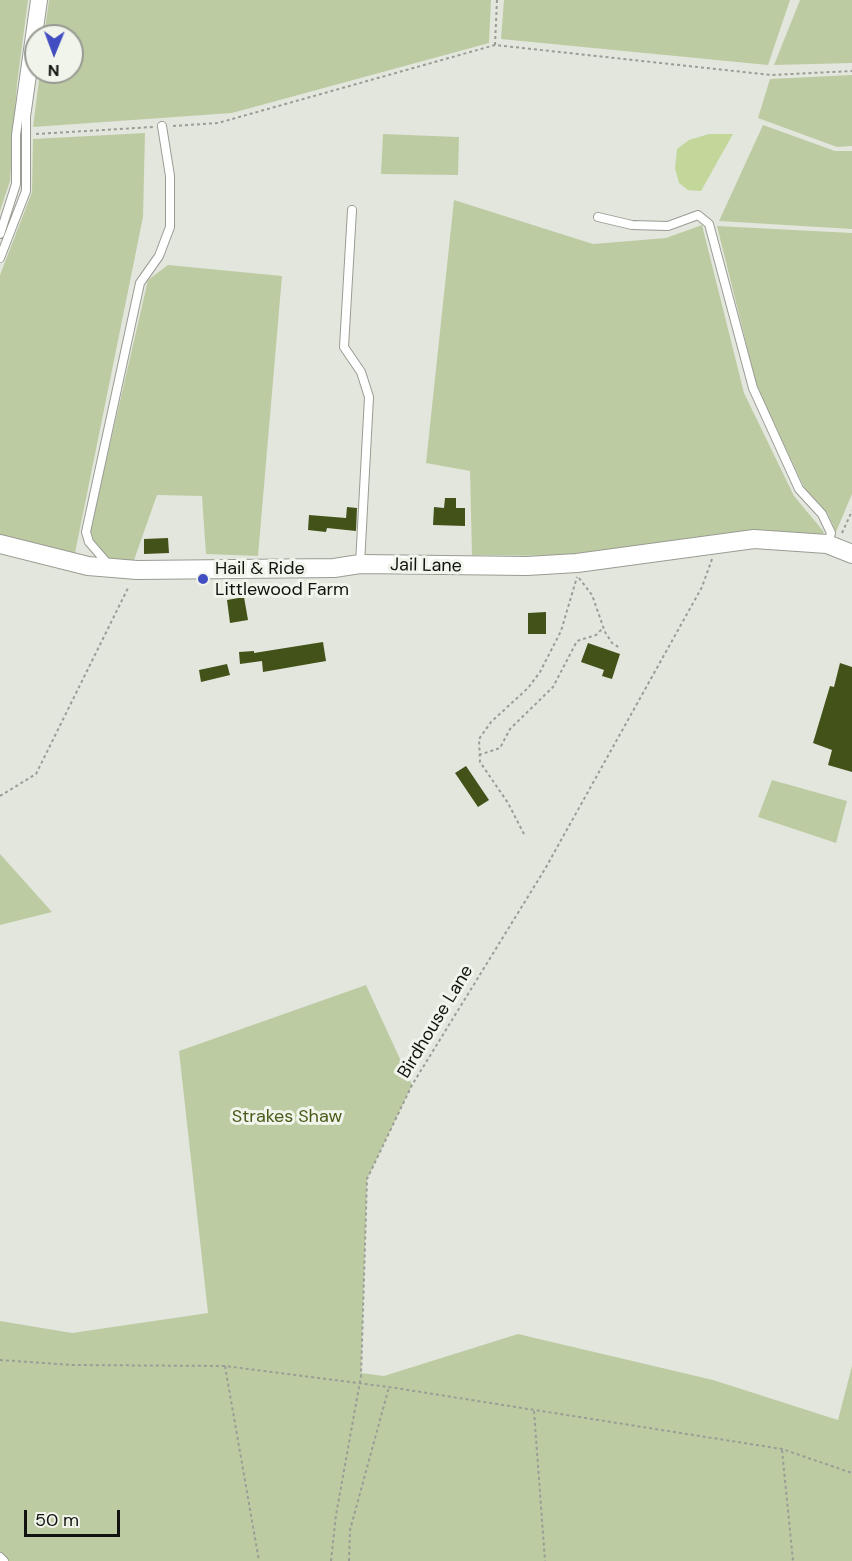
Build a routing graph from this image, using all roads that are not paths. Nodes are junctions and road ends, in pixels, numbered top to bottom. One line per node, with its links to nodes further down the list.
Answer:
1 (35, 0): 8 (lane)
2 (43, 0): 3 (lane)
3 (40, 24)
4 (31, 84): 9 (lane)
5 (162, 126): 13 (lane)
6 (352, 210): 12 (lane)
7 (598, 217): 11 (lane)
8 (0, 234)
9 (0, 258)
10 (0, 544): 13 (street, Jail Lane)
11 (838, 548): 12 (street, Jail Lane)
12 (360, 564): 13 (street, Jail Lane)
13 (111, 568)
14 (0, 1557): 15 (lane)
15 (4, 1561)

